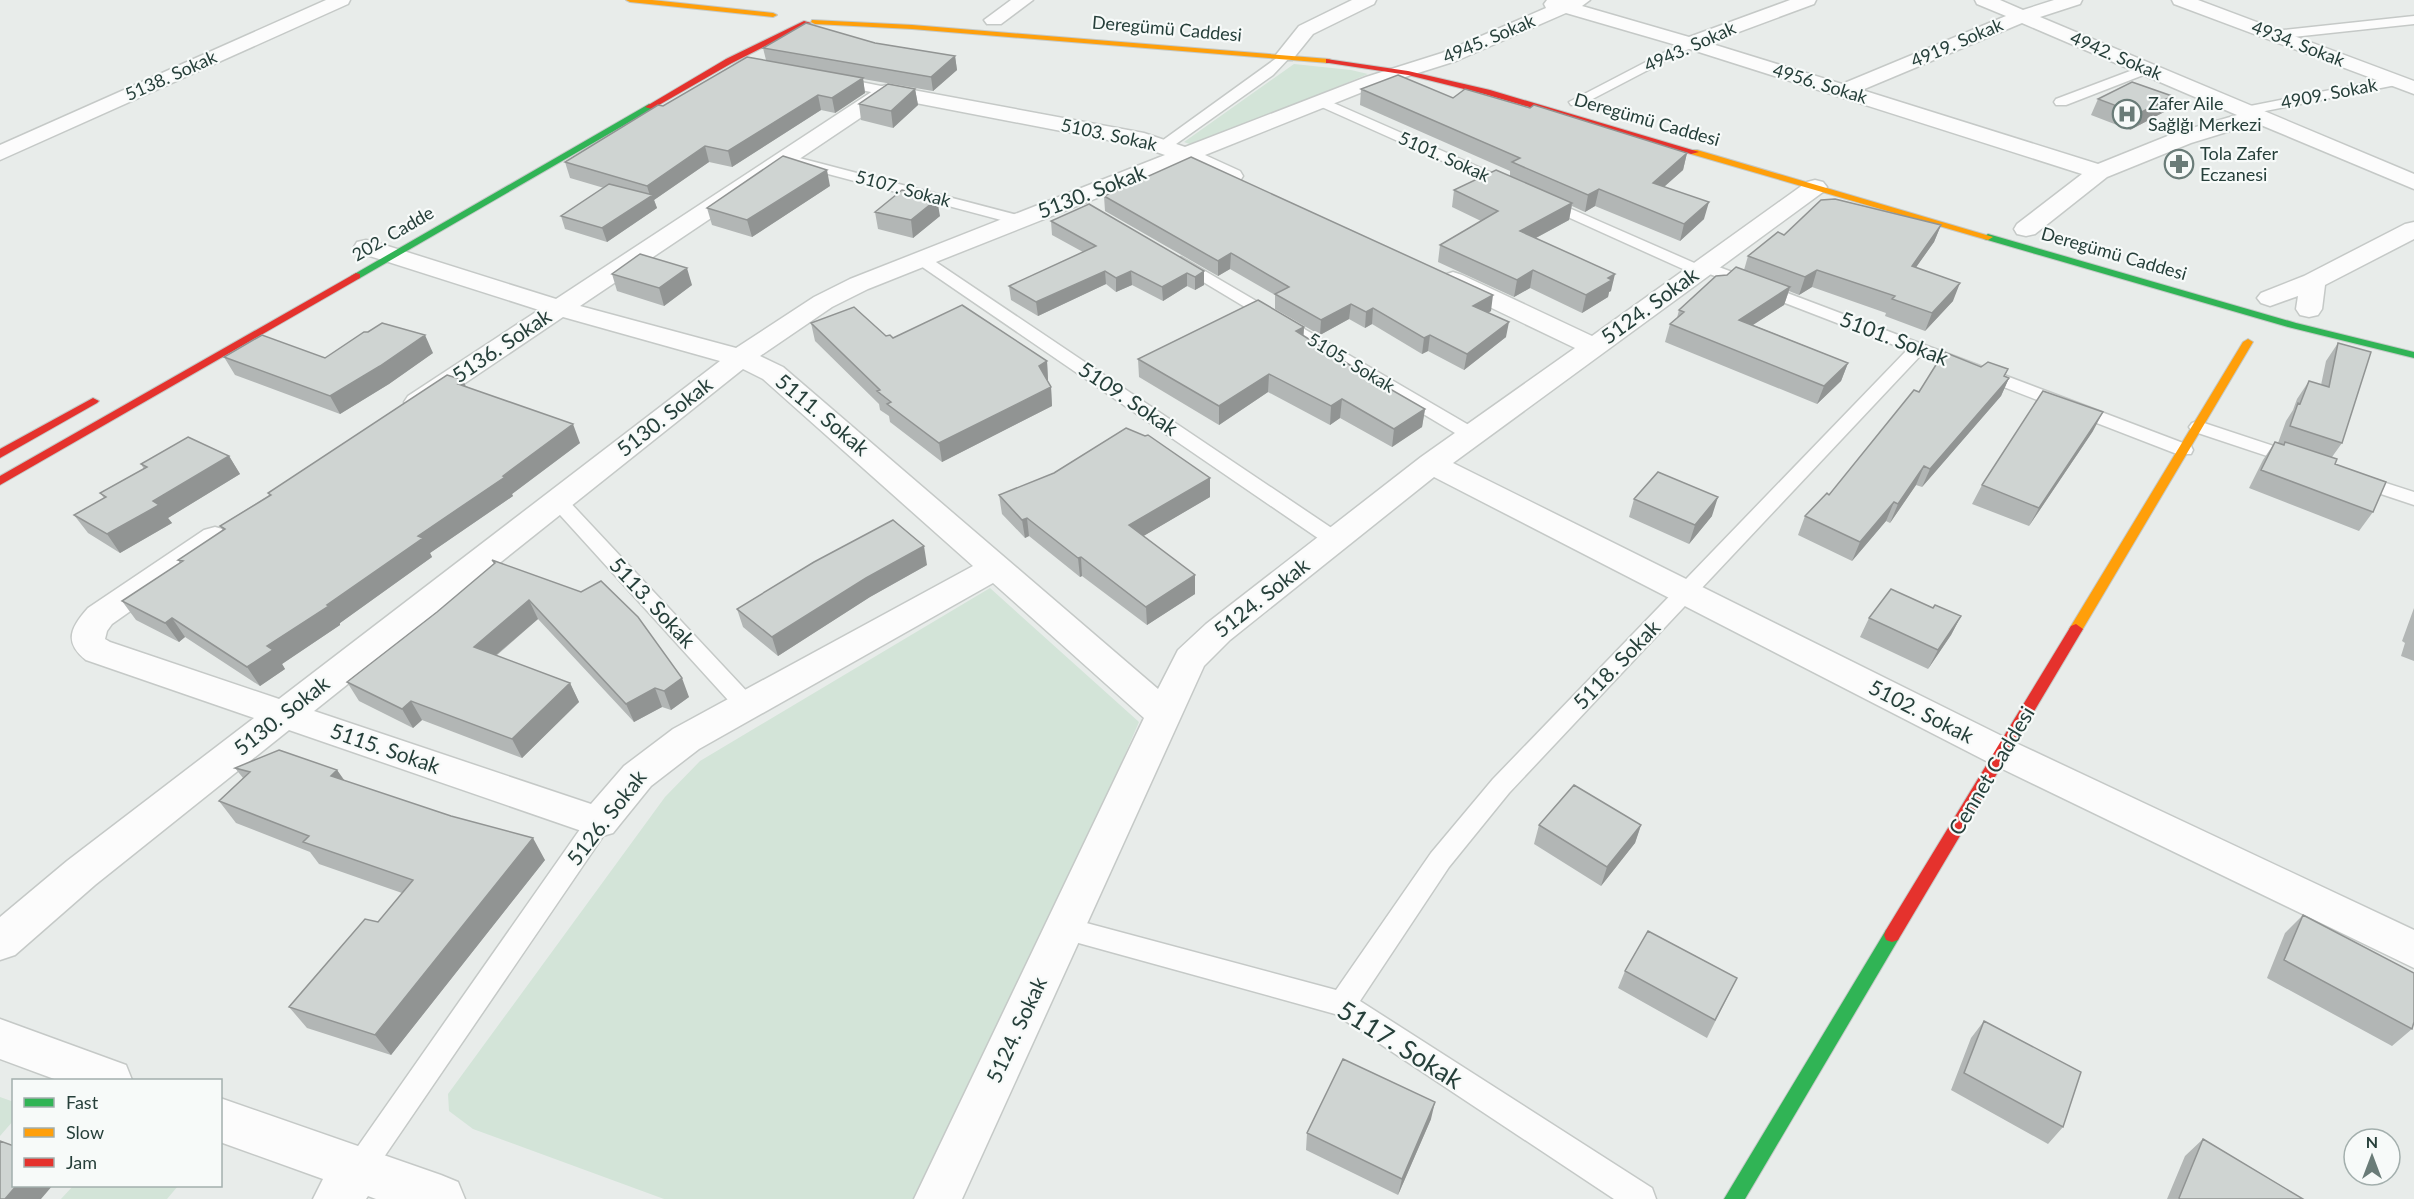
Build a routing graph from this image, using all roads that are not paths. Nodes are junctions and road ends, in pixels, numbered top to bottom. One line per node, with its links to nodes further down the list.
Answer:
1 (341, 0): 38 (street, 5138. Sokak)
2 (630, 0): 12 (main road)
3 (1024, 0): 15 (street)
4 (1539, 0): 10 (street, 4956. Sokak)
5 (1807, 0): 21 (street, 4943. Sokak)
6 (1984, 0): 14 (street, 4942. Sokak)
7 (2073, 0): 14 (street, 4919. Sokak)
8 (2181, 0): 20 (street, 4934. Sokak)
9 (1362, 1): 22 (street)
10 (1573, 4): 21 (street, 4956. Sokak); 26 (street, 4945. Sokak)
11 (838, 9): 18 (main road, 202. Cadde)
12 (776, 12): 18 (main road, Deregümü Caddesi); 19 (main road)
13 (943, 15): 15 (main road)
14 (2022, 16): 27 (street, 4942. Sokak); 31 (street, 4919. Sokak)
15 (994, 20): 17 (main road)
16 (2414, 20): 20 (lane)
17 (1018, 21)
18 (811, 22): 22 (main road, Deregümü Caddesi); 24 (main road, 202. Cadde)
19 (754, 29)
20 (2274, 35): 29 (street, 4934. Sokak)
21 (1690, 43): 31 (street, 4956. Sokak); 32 (lane, 4943. Sokak)
22 (1296, 47): 23 (main road, Deregümü Caddesi); 26 (main road, Deregümü Caddesi); 37 (lane)
23 (1339, 48)
24 (729, 61): 25 (lane); 47 (main road, 202. Cadde)
25 (752, 65)
26 (1422, 65): 33 (street, 5130. Sokak); 43 (main road, Deregümü Caddesi)
27 (2146, 69): 34 (lane); 36 (street, 4942. Sokak)
28 (819, 78): 30 (lane, 5103. Sokak)
29 (2408, 83): 36 (lane, 4909. Sokak)
30 (886, 91): 37 (street, 5103. Sokak); 39 (street, 5136. Sokak)
31 (1843, 91): 40 (street, 4956. Sokak)
32 (1570, 100): 35 (main road, Deregümü Caddesi)
33 (1320, 101): 37 (street, 5130. Sokak); 50 (lane, 5101. Sokak)
34 (2061, 102)
35 (1598, 108)
36 (2251, 114): 40 (street, 4909. Sokak); 41 (street, 4942. Sokak)
37 (1175, 151): 42 (street, 5103. Sokak); 44 (street, 5130. Sokak)
38 (0, 153)
39 (785, 158): 44 (lane, 5107. Sokak); 53 (street, 5136. Sokak)
40 (2099, 172): 45 (street, 4909. Sokak)
41 (2414, 182)
42 (1251, 185)
43 (1815, 187): 50 (street, 5124. Sokak); 54 (main road, Deregümü Caddesi)
44 (1020, 220): 49 (street, 5130. Sokak)
45 (2026, 229)
46 (2414, 229): 52 (street)
47 (375, 248): 53 (street, 5111. Sokak); 70 (main road, 202. Cadde)
48 (1166, 253): 64 (lane, 5105. Sokak)
49 (921, 259): 60 (street, 5130. Sokak); 74 (lane, 5109. Sokak)
50 (1702, 269): 57 (street, 5124. Sokak); 58 (lane, 5101. Sokak)
51 (1433, 271): 57 (street)
52 (2313, 281): 54 (street, Cennet Caddesi); 54 (street)
53 (559, 308): 60 (street, 5111. Sokak); 62 (street, 5136. Sokak)
54 (2274, 318): 59 (main road, Deregümü Caddesi); 63 (main road, Cennet Caddesi)
55 (2366, 328): 56 (main road)
56 (2414, 346)
57 (1594, 347): 64 (street, 5124. Sokak)
58 (1918, 348): 65 (lane, 5101. Sokak); 76 (lane, 5118. Sokak)
59 (2414, 355)
60 (741, 358): 72 (street, 5130. Sokak); 75 (street, 5111. Sokak)
61 (102, 396): 66 (main road)
62 (400, 414)
63 (2198, 427): 65 (main road, Cennet Caddesi); 68 (lane)
64 (1472, 435): 67 (street, 5124. Sokak)
65 (2184, 450): 80 (main road, Cennet Caddesi)
66 (0, 454)
67 (1432, 464): 74 (street, 5124. Sokak); 76 (street, 5102. Sokak)
68 (2317, 467)
69 (2338, 474): 71 (lane)
70 (0, 481)
71 (2414, 499)
72 (558, 501): 77 (lane, 5113. Sokak); 78 (street, 5130. Sokak)
73 (231, 527): 78 (street, 5115. Sokak)
74 (1335, 540): 79 (street, 5124. Sokak)
75 (997, 567): 77 (street, 5126. Sokak); 79 (street, 5111. Sokak)
76 (1686, 593): 80 (street, 5102. Sokak); 85 (lane, 5118. Sokak)
77 (746, 705): 81 (street, 5126. Sokak)
78 (284, 714): 81 (street, 5115. Sokak); 83 (street, 5130. Sokak)
79 (1163, 714): 82 (street, 5124. Sokak)
80 (2003, 753): 84 (street, 5102. Sokak); 93 (main road, Cennet Caddesi)
81 (599, 822): 89 (lane, 5126. Sokak)
82 (1064, 928): 85 (lane, 5117. Sokak); 91 (street, 5124. Sokak)
83 (0, 942)
84 (2414, 950)
85 (1342, 1004): 92 (lane, 5117. Sokak)
86 (7, 1045): 87 (street)
87 (107, 1079)
88 (222, 1121): 89 (street)
89 (348, 1184): 90 (street)
90 (441, 1199)
91 (938, 1199)
92 (1641, 1199)
93 (1734, 1199)

